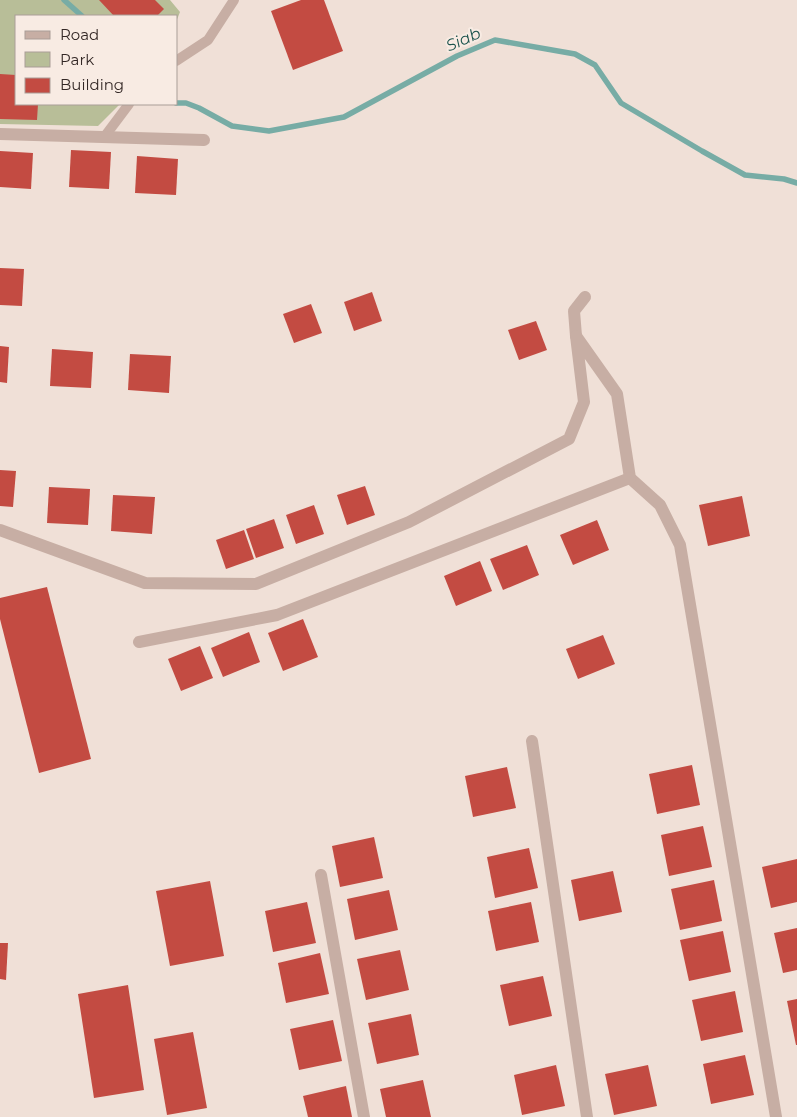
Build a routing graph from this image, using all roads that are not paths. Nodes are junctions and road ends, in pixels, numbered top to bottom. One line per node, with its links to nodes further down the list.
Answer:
1 (234, 0): 2 (lane)
2 (178, 60)
3 (129, 105): 5 (lane)
4 (0, 134): 5 (street)
5 (105, 136): 6 (street)
6 (204, 140)
7 (585, 297): 8 (street)
8 (576, 336): 9 (street); 10 (street)
9 (630, 478): 11 (street); 16 (street)
10 (0, 530)
11 (139, 642)
12 (532, 741): 15 (street)
13 (321, 875): 14 (street)
14 (364, 1117)
15 (587, 1117)
16 (776, 1117)

